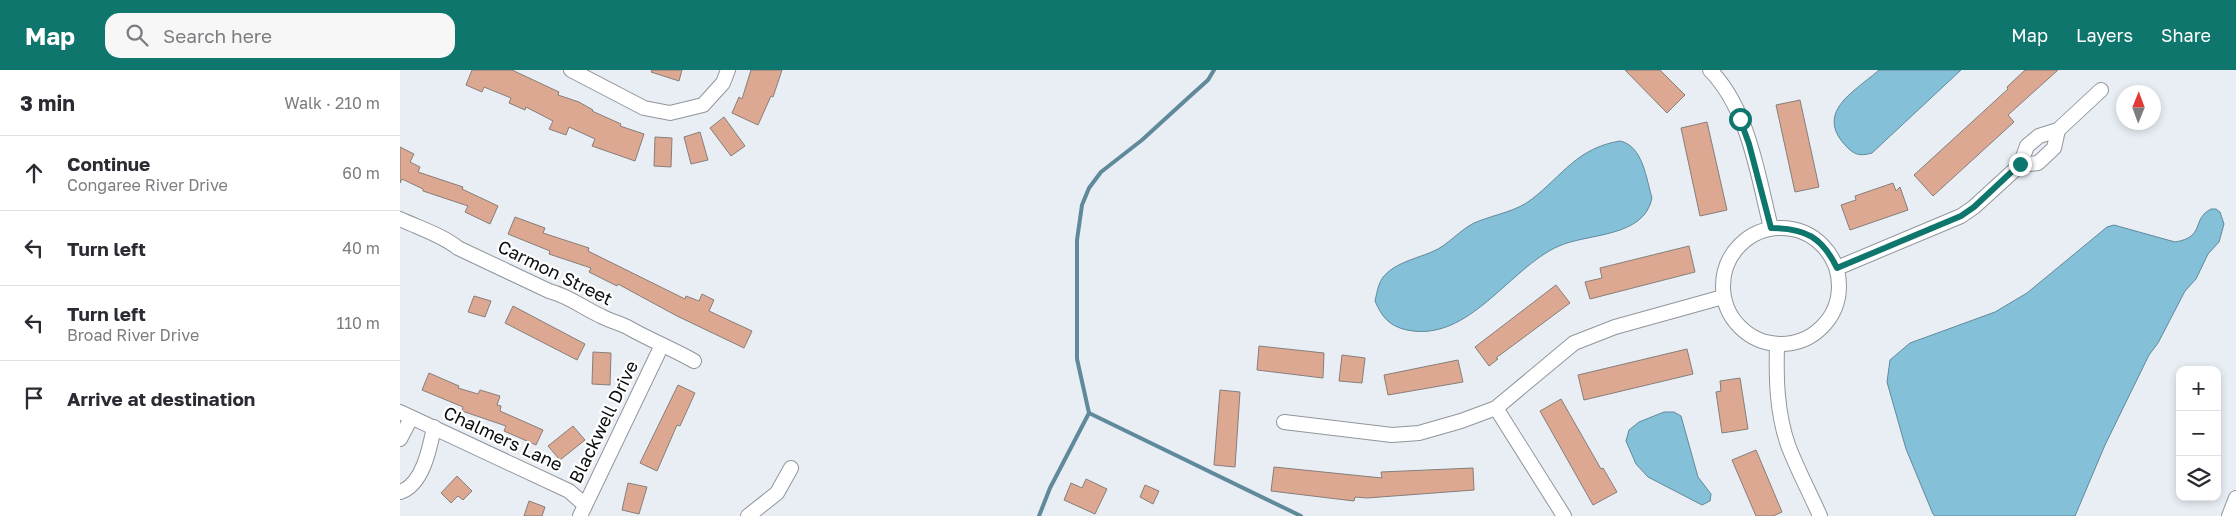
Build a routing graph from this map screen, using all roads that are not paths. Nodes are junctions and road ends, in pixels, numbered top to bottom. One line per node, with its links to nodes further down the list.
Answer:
1 (571, 70): 2 (street)
2 (728, 70)
3 (1717, 72): 8 (street)
4 (2101, 90): 5 (street)
5 (2058, 130): 6 (street); 6 (street)
6 (2020, 164): 9 (street)
7 (400, 219): 11 (street, Carmon Street)
8 (1771, 228): 9 (street); 10 (street)
9 (1837, 268): 12 (street)
10 (1723, 297): 12 (street); 14 (street)
11 (662, 345): 13 (street, Carmon Street); 22 (street, Blackwell Drive)
12 (1777, 346): 25 (street)
13 (694, 361)
14 (1496, 408): 16 (street); 24 (street)
15 (406, 415): 17 (street, Chalmers Lane); 18 (street)
16 (1284, 422)
17 (434, 427): 20 (street); 22 (street, Chalmers Lane)
18 (400, 439)
19 (791, 468): 23 (street)
20 (400, 492)
21 (2236, 498): 26 (street)
22 (583, 510)
23 (748, 516)
24 (1564, 516)
25 (1820, 516)
26 (2229, 516)

